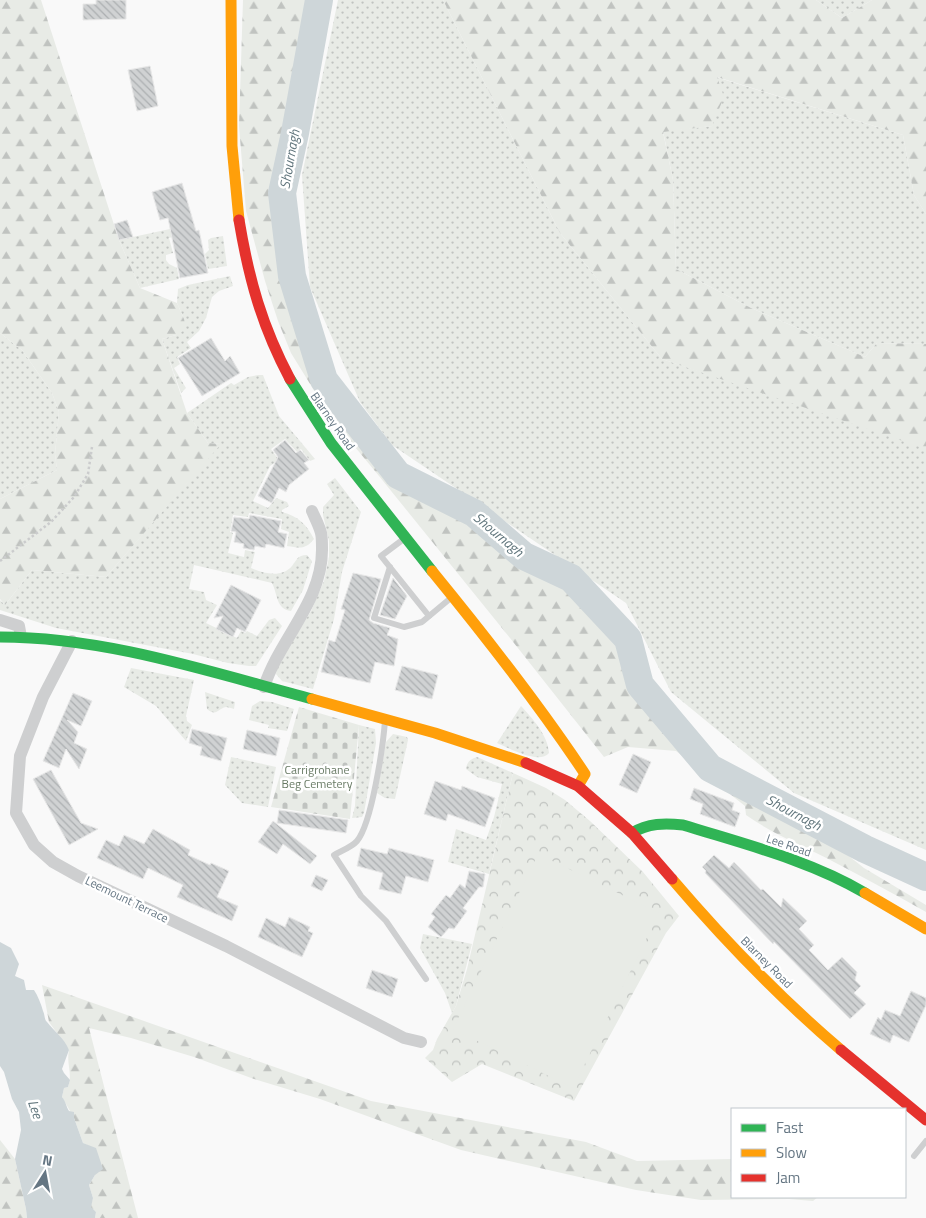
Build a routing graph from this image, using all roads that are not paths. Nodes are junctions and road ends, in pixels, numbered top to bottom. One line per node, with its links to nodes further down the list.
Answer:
1 (231, 0): 3 (main road, Blarney Road)
2 (312, 511): 11 (street)
3 (405, 538): 4 (lane); 5 (main road, Blarney Road)
4 (390, 567): 6 (lane); 6 (lane)
5 (453, 596): 6 (lane); 13 (main road, Blarney Road)
6 (429, 616)
7 (0, 620): 9 (street)
8 (0, 637): 9 (main road, Blarney Road)
9 (21, 637): 10 (main road, Blarney Road)
10 (72, 641): 11 (main road, Blarney Road); 17 (street, Leemount Terrace)
11 (264, 686): 12 (main road, Blarney Road)
12 (385, 720): 13 (main road, Blarney Road); 16 (lane)
13 (578, 786): 14 (main road, Blarney Road)
14 (632, 833): 15 (main road, Lee Road); 18 (main road, Blarney Road)
15 (926, 929)
16 (426, 979)
17 (421, 1042)
18 (926, 1120)
19 (926, 1142): 20 (lane)
20 (914, 1156)

